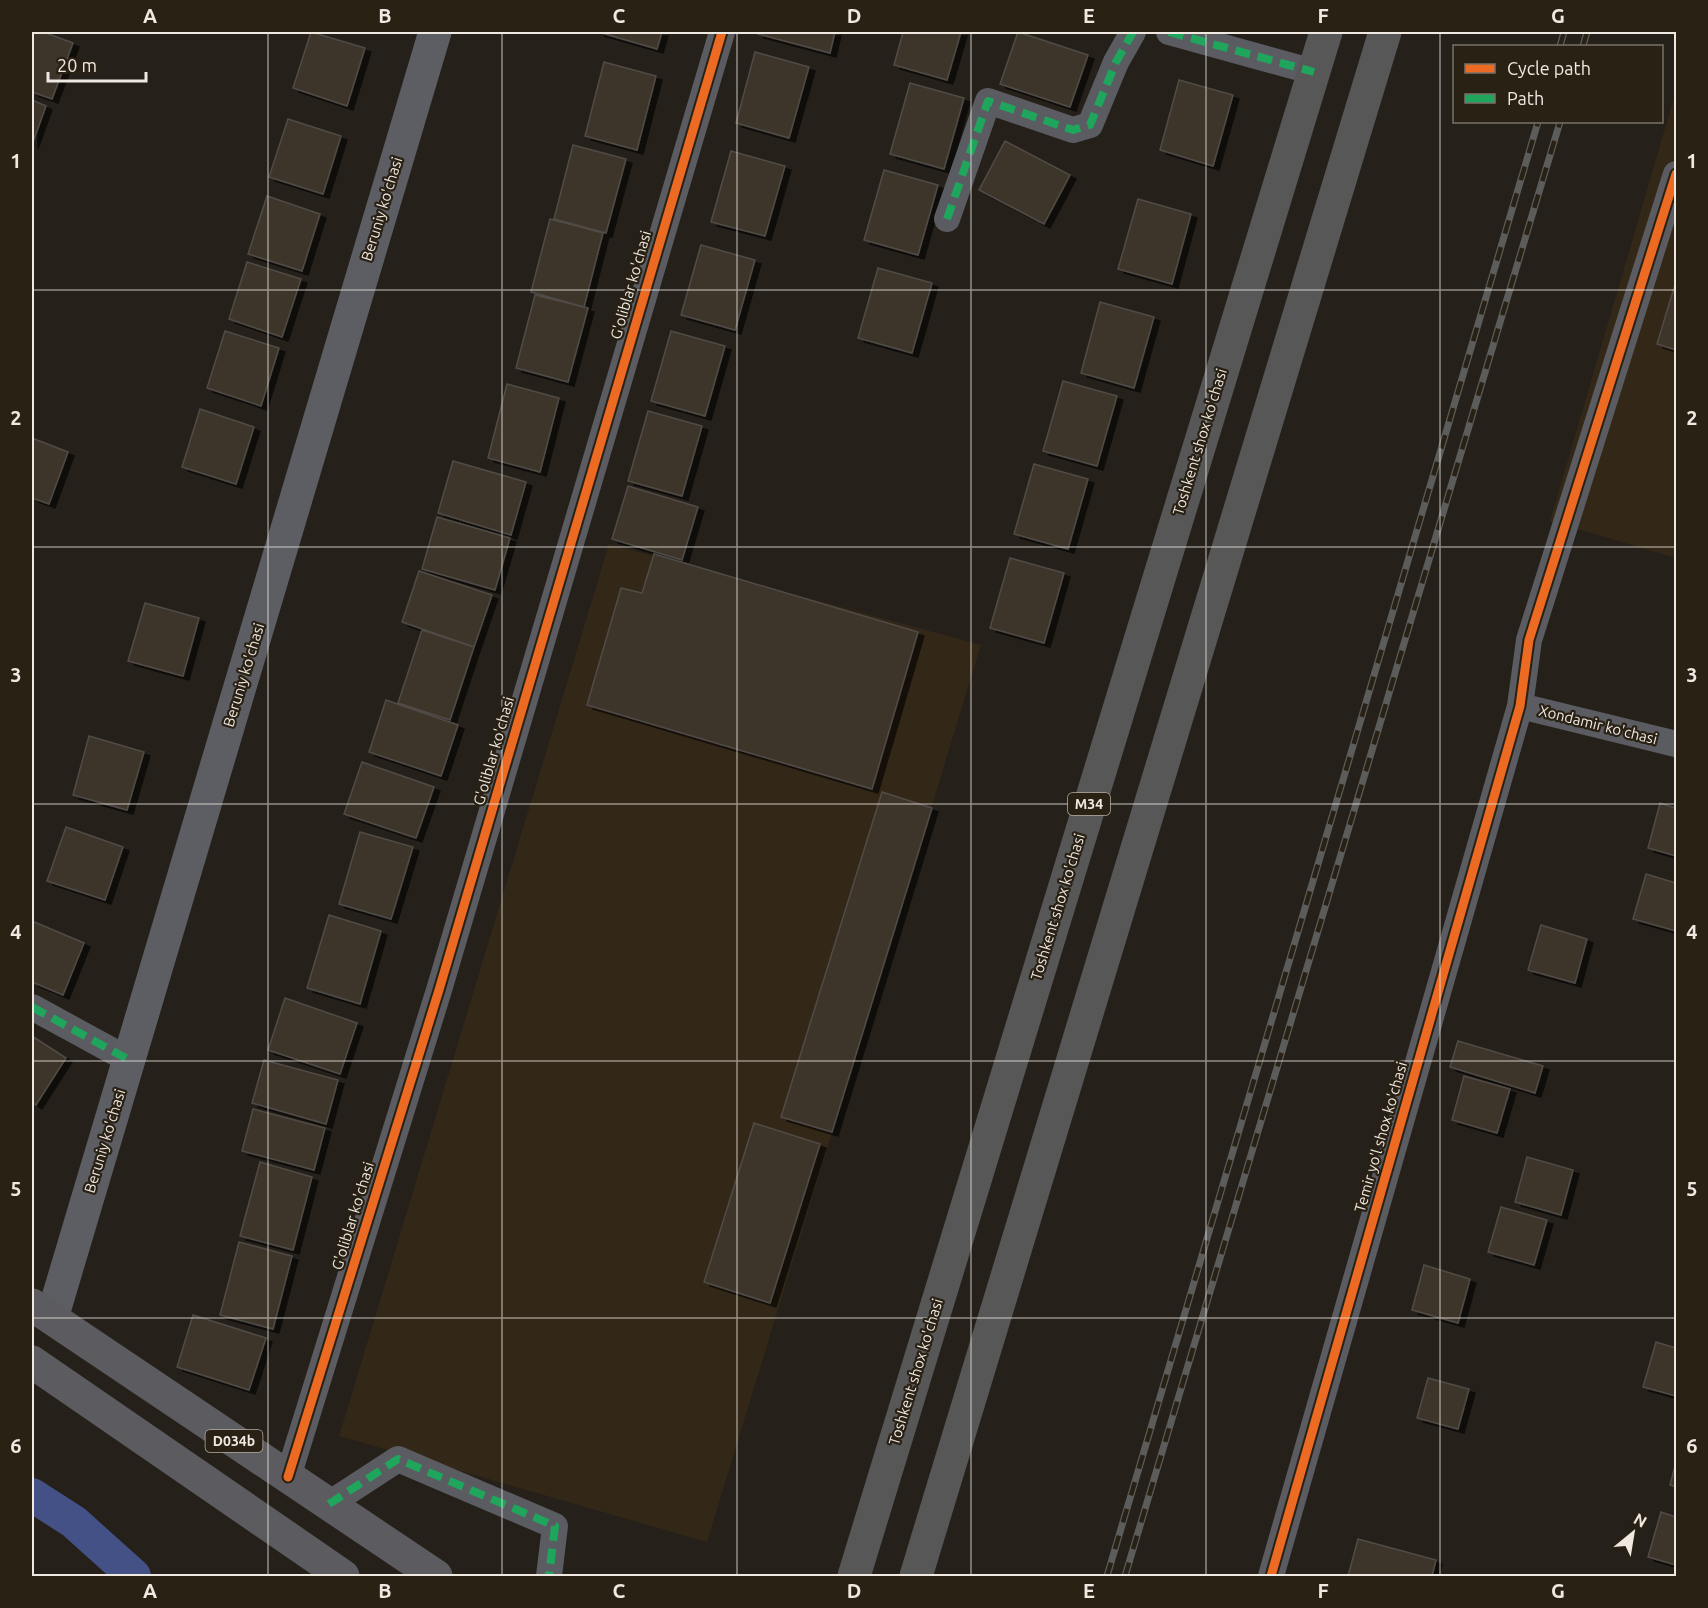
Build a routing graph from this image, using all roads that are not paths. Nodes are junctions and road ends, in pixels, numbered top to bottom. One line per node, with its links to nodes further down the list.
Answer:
1 (435, 32): 13 (street, Beruniy ko'chasi)
2 (722, 32): 16 (street, G'oliblar ko'chasi)
3 (1133, 32): 9 (street)
4 (1169, 32): 7 (street)
5 (1326, 32): 7 (highway, Toshkent shox ko'chasi / M34)
6 (1385, 32): 22 (highway)
7 (1314, 72): 21 (highway, Toshkent shox ko'chasi / M34)
8 (1677, 174): 10 (street, Temir yo'l shox ko'chasi)
9 (947, 219)
10 (1520, 706): 11 (street, Xondamir ko'chasi); 23 (street, Temir yo'l shox ko'chasi)
11 (1677, 744)
12 (32, 1007): 13 (street)
13 (129, 1060): 14 (street, Beruniy ko'chasi)
14 (42, 1311): 16 (main road, D034b)
15 (32, 1362): 18 (main road)
16 (288, 1478): 17 (main road, D034b)
17 (329, 1504): 19 (main road, D034b); 20 (street)
18 (343, 1576)
19 (436, 1576)
20 (549, 1576)
21 (854, 1576)
22 (916, 1576)
23 (1271, 1576)

